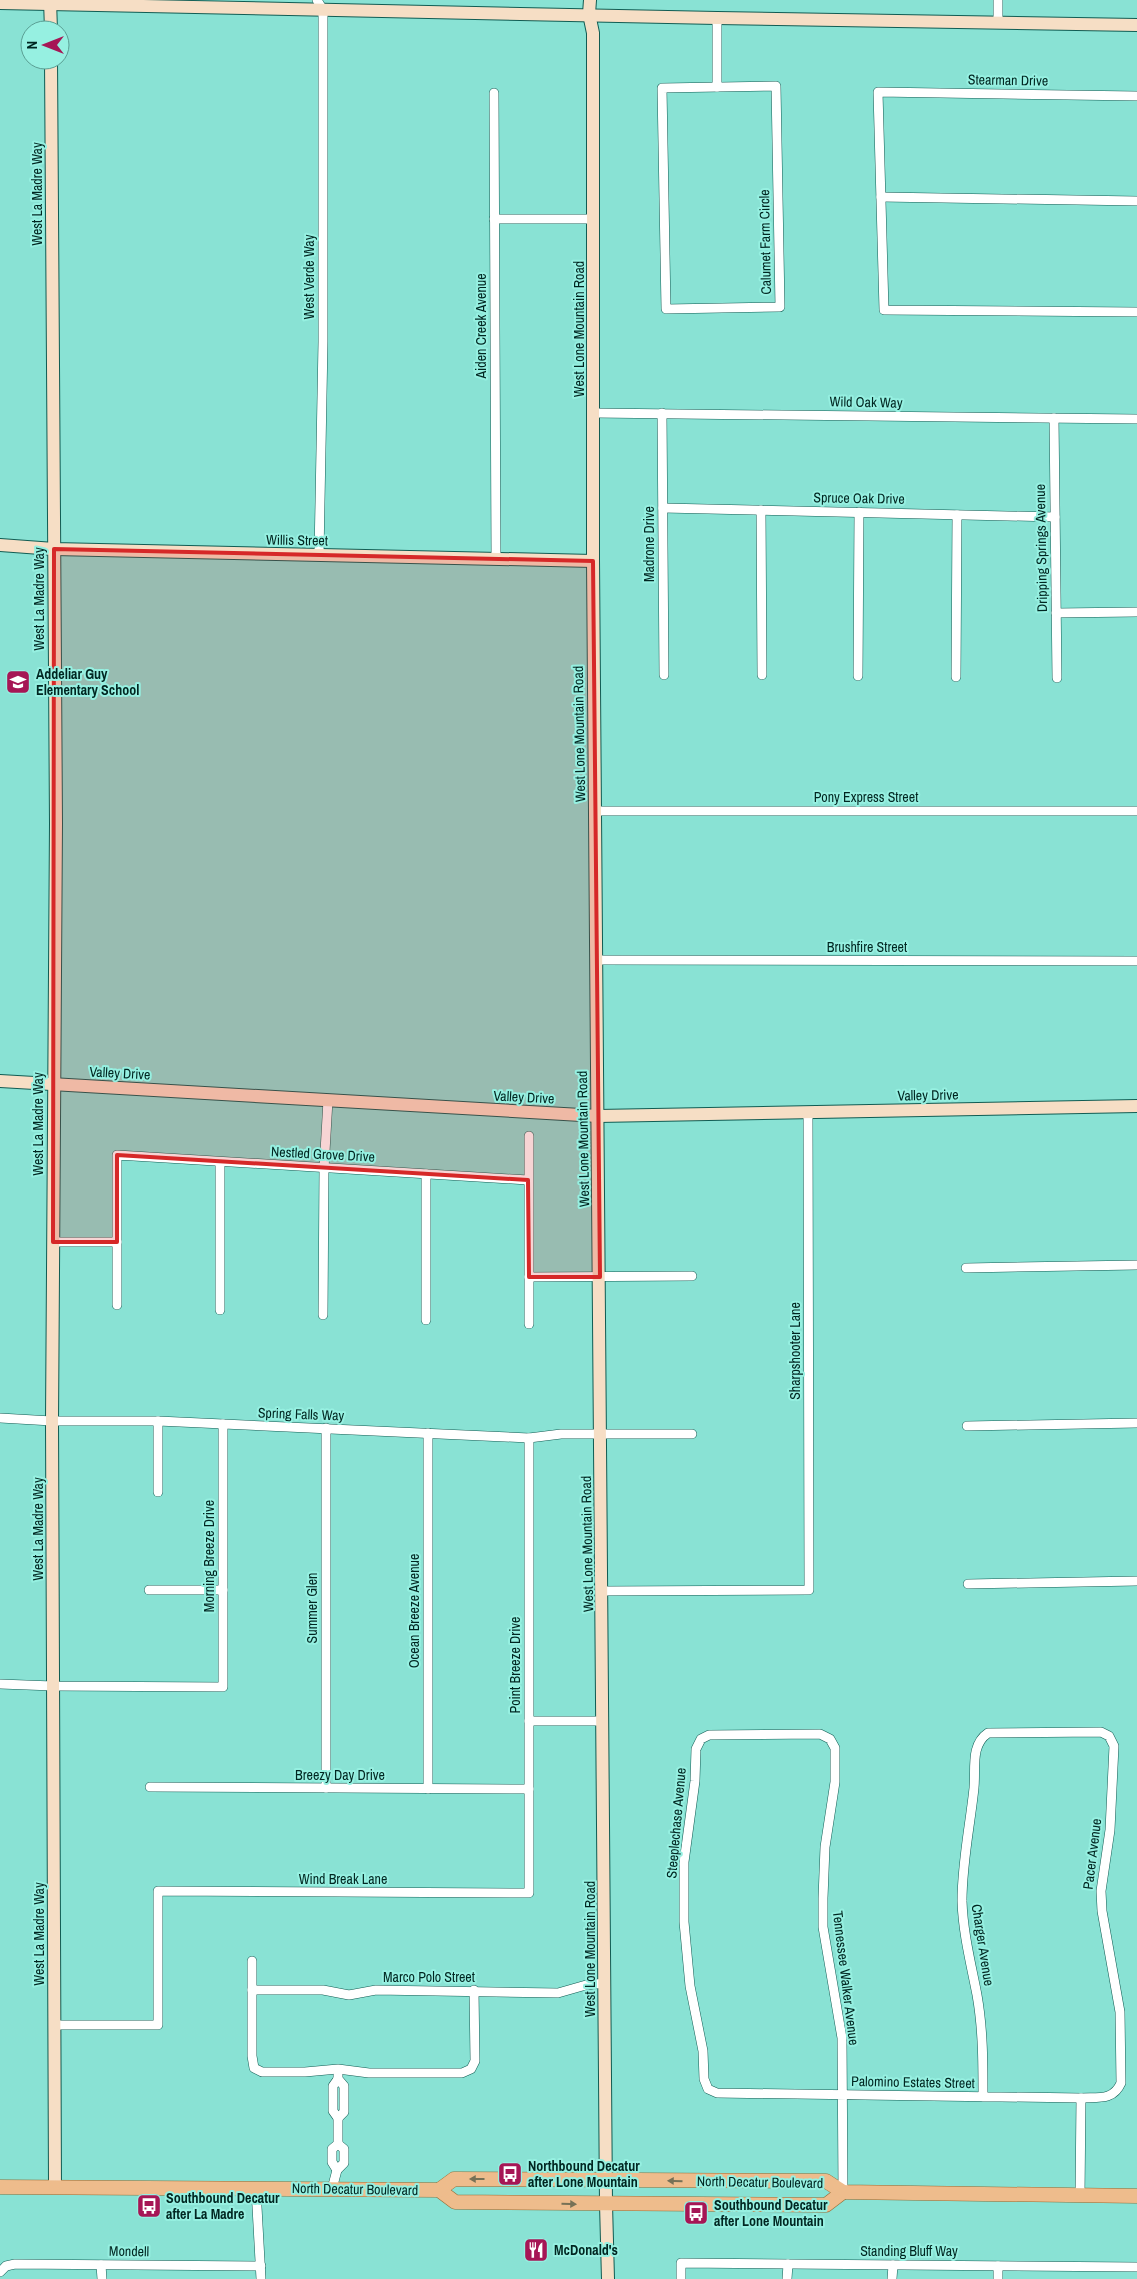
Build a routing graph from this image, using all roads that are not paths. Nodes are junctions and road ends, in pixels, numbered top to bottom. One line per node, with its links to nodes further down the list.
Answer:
1 (590, 0): 7 (street, West Lone Mountain Road)
2 (998, 0): 10 (street)
3 (0, 2): 4 (street)
4 (50, 2): 5 (street); 9 (street)
5 (185, 3): 6 (street)
6 (320, 5): 7 (street); 32 (street, West Verde Way)
7 (589, 14): 8 (street); 19 (street, West Lone Mountain Road)
8 (717, 18): 10 (street); 13 (street)
9 (51, 20)
10 (998, 23): 11 (street)
11 (1137, 25)
12 (51, 70): 31 (street, West La Madre Way)
13 (717, 87): 13 (street, Calumet Farm Circle)
14 (494, 94): 18 (street, Aiden Creek Avenue)
15 (1137, 96): 16 (street, Stearman Drive)
16 (881, 197): 17 (street); 20 (street)
17 (1137, 202)
18 (494, 219): 19 (street); 33 (street, Aiden Creek Avenue)
19 (594, 219): 21 (street, West Lone Mountain Road)
20 (1137, 312)
21 (594, 413): 22 (street, Wild Oak Way); 34 (street, West Lone Mountain Road)
22 (662, 413): 23 (street, Wild Oak Way); 25 (street, Madrone Drive)
23 (1054, 418): 24 (street, Wild Oak Way); 29 (street, Dripping Springs Avenue)
24 (1137, 418)
25 (663, 508): 26 (street, Spruce Oak Drive); 37 (street, Madrone Drive)
26 (761, 510): 27 (street, Spruce Oak Drive); 38 (street)
27 (859, 512): 28 (street, Spruce Oak Drive); 39 (street)
28 (957, 515): 29 (street, Spruce Oak Drive); 40 (street)
29 (1055, 517): 36 (street, Dripping Springs Avenue)
30 (0, 545): 31 (street, Willis Street)
31 (54, 549): 32 (street, Willis Street); 47 (street, West La Madre Way)
32 (319, 555): 33 (street, Willis Street)
33 (496, 559): 34 (street, Willis Street)
34 (593, 561): 42 (street, West Lone Mountain Road)
35 (1137, 612): 36 (street)
36 (1056, 613): 41 (street, Dripping Springs Avenue)
37 (664, 675)
38 (762, 675)
39 (858, 676)
40 (956, 677)
41 (1056, 678)
42 (595, 811): 43 (street, Pony Express Street); 44 (street, West Lone Mountain Road)
43 (1137, 811)
44 (597, 960): 45 (street, Brushfire Street); 51 (street, West Lone Mountain Road)
45 (1137, 961)
46 (0, 1081): 47 (street, Valley Drive)
47 (53, 1084): 48 (street, Valley Drive); 57 (street, West La Madre Way)
48 (328, 1100): 51 (street, Valley Drive); 54 (street)
49 (1137, 1106): 50 (street, Valley Drive)
50 (808, 1112): 51 (street, Valley Drive); 85 (street, Sharpshooter Lane)
51 (598, 1116): 63 (street, West Lone Mountain Road)
52 (529, 1136): 56 (street)
53 (220, 1162): 54 (street, Nestled Grove Drive); 58 (street, Nestled Grove Drive); 65 (street)
54 (324, 1169): 55 (street, Nestled Grove Drive); 66 (street)
55 (426, 1174): 56 (street, Nestled Grove Drive); 67 (street)
56 (528, 1180): 62 (street)
57 (53, 1242): 58 (street); 70 (street, West La Madre Way)
58 (117, 1242): 64 (street)
59 (1137, 1265): 60 (street)
60 (966, 1268)
61 (692, 1276): 63 (street)
62 (529, 1277): 63 (street); 68 (street)
63 (600, 1277): 77 (street, West Lone Mountain Road)
64 (117, 1305)
65 (220, 1310)
66 (323, 1315)
67 (426, 1320)
68 (529, 1324)
69 (0, 1418): 70 (street, Spring Falls Way)
70 (52, 1421): 71 (street, Spring Falls Way); 87 (street, West La Madre Way)
71 (158, 1421): 73 (street, Spring Falls Way); 80 (street)
72 (1137, 1423): 74 (street)
73 (223, 1424): 75 (street, Spring Falls Way); 84 (street, Morning Breeze Drive)
74 (967, 1426)
75 (326, 1428): 76 (street, Spring Falls Way); 93 (street, Summer Glen)
76 (428, 1433): 79 (street, Spring Falls Way); 94 (street, Ocean Breeze Avenue)
77 (601, 1434): 78 (street, Spring Falls Way); 79 (street, Spring Falls Way); 85 (street, West Lone Mountain Road)
78 (692, 1434)
79 (529, 1438): 88 (street, Point Breeze Drive)
80 (158, 1492)
81 (1137, 1581): 82 (street)
82 (968, 1584)
83 (149, 1590): 84 (street)
84 (223, 1590): 87 (street, Morning Breeze Drive)
85 (602, 1591): 89 (street, West Lone Mountain Road)
86 (0, 1684): 87 (street)
87 (53, 1686): 101 (street, West La Madre Way)
88 (529, 1721): 89 (street); 95 (street, Point Breeze Drive)
89 (603, 1721): 98 (street, West Lone Mountain Road)
90 (980, 1738): 104 (street, Pacer Avenue); 106 (street, Charger Avenue)
91 (830, 1739): 103 (street, Steeplechase Avenue); 105 (street, Tennessee Walker Avenue)
92 (150, 1787): 93 (street, Breezy Day Drive)
93 (326, 1788): 94 (street, Breezy Day Drive)
94 (428, 1789): 95 (street, Breezy Day Drive)
95 (529, 1789): 96 (street, Point Breeze Drive)
96 (529, 1893): 101 (street, Wind Break Lane)
97 (252, 1961): 99 (street)
98 (605, 1983): 100 (street, Marco Polo Street); 108 (street, West Lone Mountain Road)
99 (252, 1990): 100 (street, Marco Polo Street); 102 (street)
100 (474, 1990): 102 (street)
101 (54, 2024): 110 (street, West La Madre Way)
102 (338, 2069): 112 (street)
103 (708, 2089): 105 (street, Palomino Estates Street)
104 (1117, 2093): 107 (street, Palomino Estates Street)
105 (843, 2095): 106 (street, Palomino Estates Street); 114 (street, Tennessee Walker Avenue)
106 (983, 2097): 107 (street, Palomino Estates Street)
107 (1081, 2098): 115 (street)
108 (606, 2179): 113 (main road, North Decatur Boulevard, one-way to 113); 114 (main road, North Decatur Boulevard, one-way to 108); 117 (street, West Lone Mountain Road)
109 (0, 2187): 110 (main road, North Decatur Boulevard)
110 (55, 2187): 111 (main road, North Decatur Boulevard)
111 (256, 2189): 112 (main road, North Decatur Boulevard); 121 (street)
112 (332, 2189): 113 (main road, North Decatur Boulevard)
113 (439, 2190): 117 (main road, North Decatur Boulevard, one-way to 117)
114 (843, 2192): 115 (main road, North Decatur Boulevard); 117 (main road, North Decatur Boulevard)
115 (1080, 2196): 116 (main road, North Decatur Boulevard)
116 (1137, 2196)
117 (606, 2204): 127 (street, West Lone Mountain Road)
118 (101, 2264): 121 (street, Mondell); 124 (street, Mondell); 125 (street)
119 (788, 2264): 120 (street, Standing Bluff Way); 128 (street, Standing Bluff Way); 129 (street)
120 (893, 2265): 122 (street, Standing Bluff Way); 130 (street)
121 (261, 2266): 126 (street)
122 (998, 2266): 123 (street, Standing Bluff Way); 131 (street)
123 (1137, 2267)
124 (0, 2272)
125 (102, 2279)
126 (262, 2279)
127 (608, 2279)
128 (682, 2279)
129 (787, 2279)
130 (892, 2279)
131 (998, 2279)

